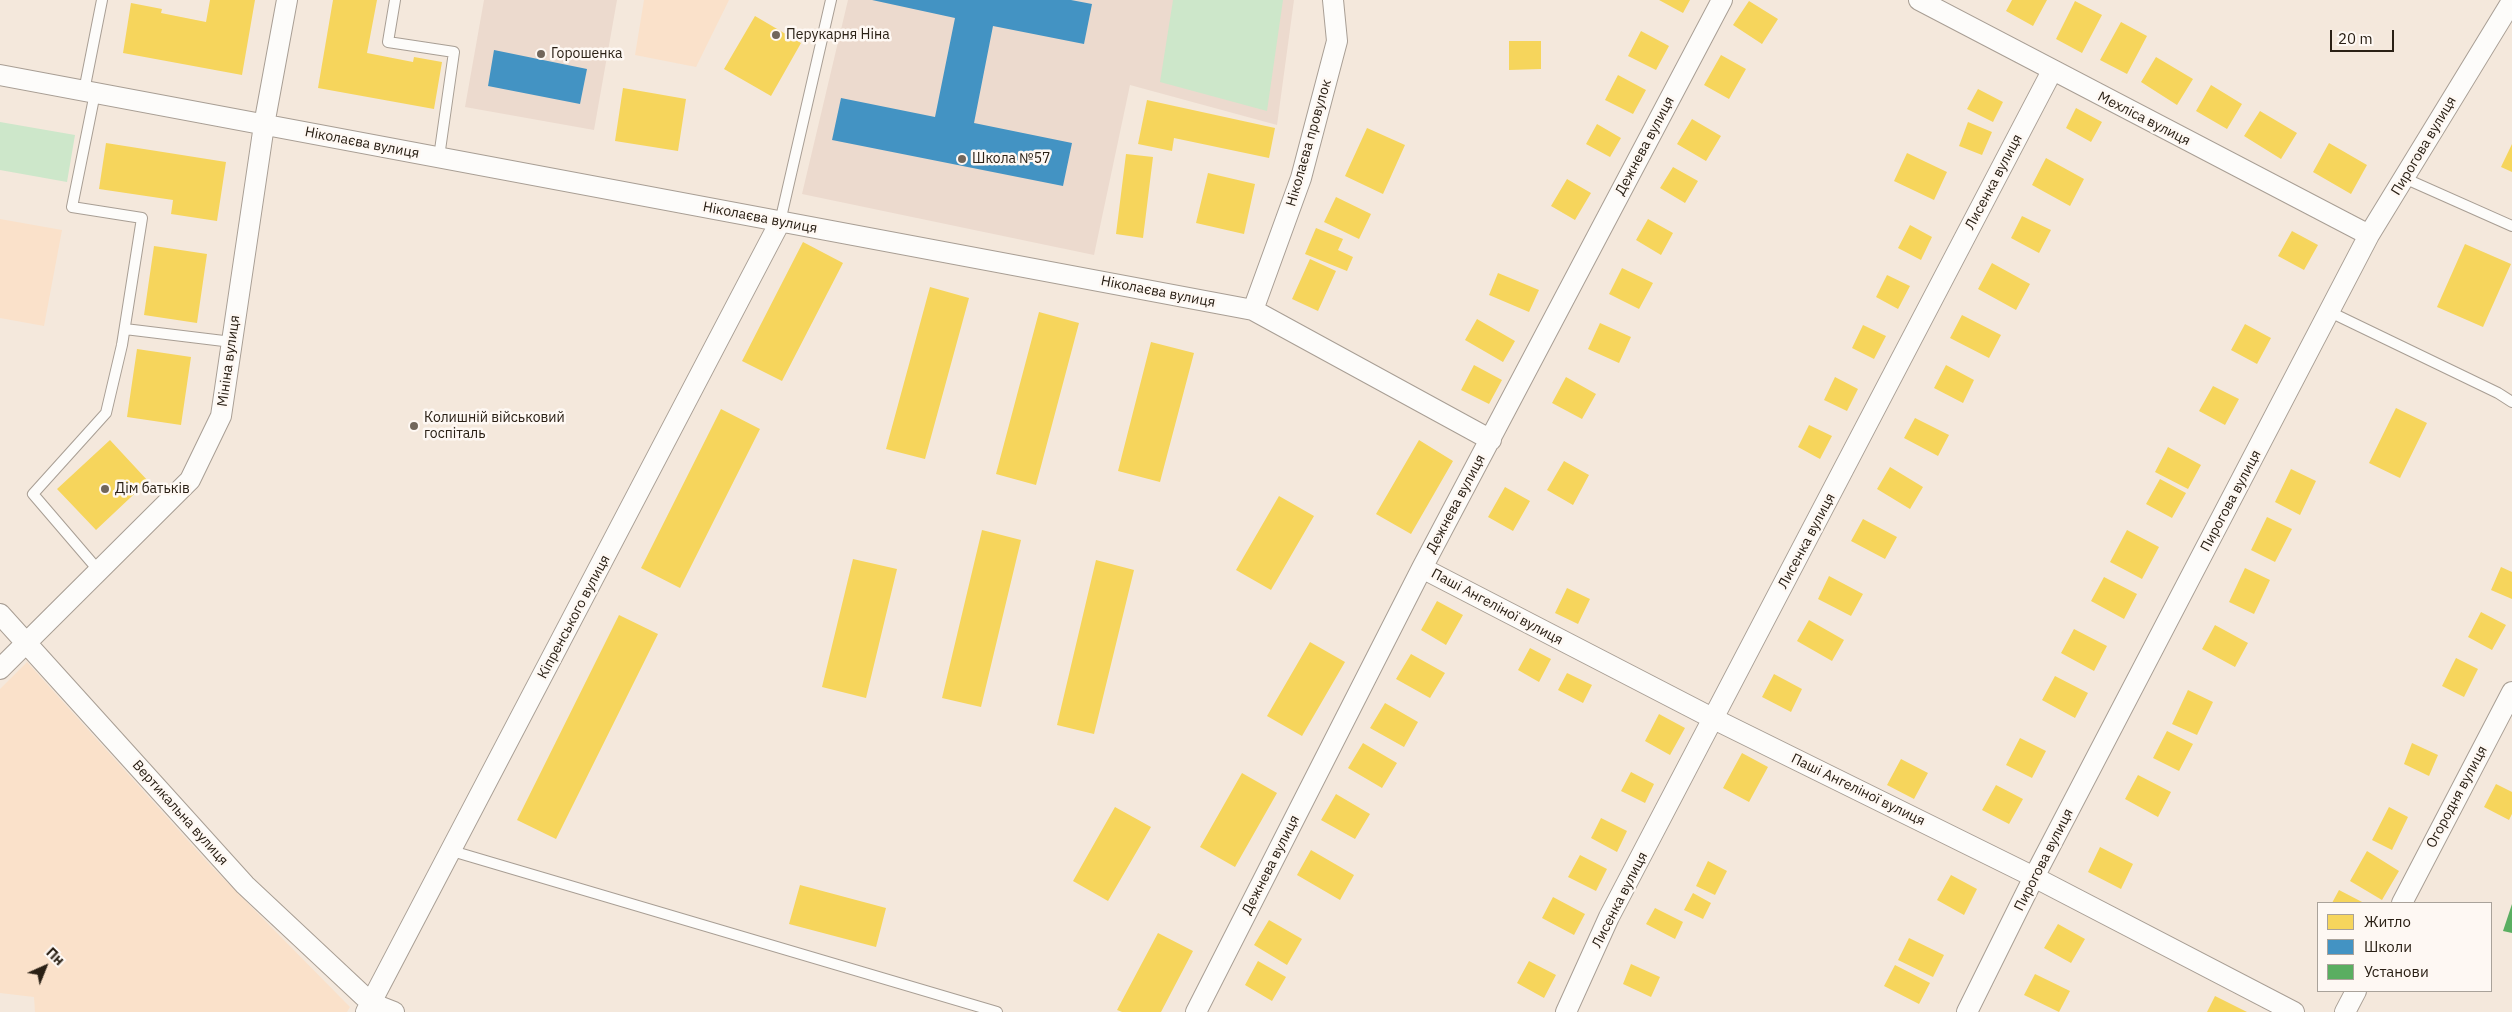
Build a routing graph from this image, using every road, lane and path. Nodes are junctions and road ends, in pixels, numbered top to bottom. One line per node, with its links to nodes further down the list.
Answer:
1 (102, 0): 11 (lane)
2 (287, 0): 12 (street, Мініна вулиця)
3 (395, 0): 13 (lane)
4 (831, 0): 15 (lane)
5 (1333, 0): 18 (street, Ніколаєва провулок)
6 (1722, 0): 23 (street, Дежнева вулиця)
7 (1919, 0): 9 (street, Мехліса вулиця)
8 (2512, 0): 14 (street, Пирогова вулиця)
9 (2052, 71): 17 (street, Мехліса вулиця); 30 (street, Лисенка вулиця)
10 (0, 75): 11 (street, Ніколаєва вулиця)
11 (89, 92): 12 (street, Ніколаєва вулиця); 20 (lane)
12 (264, 125): 13 (street, Ніколаєва вулиця); 21 (street, Мініна вулиця)
13 (439, 157): 15 (street, Ніколаєва вулиця)
14 (2404, 178): 16 (lane); 17 (street, Пирогова вулиця)
15 (780, 222): 18 (street, Ніколаєва вулиця); 31 (street, Кіпренського вулиця)
16 (2512, 226)
17 (2369, 235): 19 (street, Пирогова вулиця)
18 (1253, 310): 23 (street, Ніколаєва вулиця)
19 (2330, 312): 22 (lane); 32 (street, Пирогова вулиця)
20 (125, 329): 21 (lane); 25 (lane)
21 (232, 342): 25 (street, Мініна вулиця)
22 (2512, 402)
23 (1491, 440): 24 (street, Дежнева вулиця)
24 (1422, 568): 30 (street, Паші Ангеліної вулиця); 38 (street, Дежнева вулиця)
25 (99, 571): 27 (street, Мініна вулиця)
26 (0, 614): 27 (street, Вертикальна вулиця)
27 (27, 643): 28 (street, Мініна вулиця); 35 (street, Вертикальна вулиця)
28 (0, 669)
29 (2512, 692): 33 (street, Огородня вулиця)
30 (1714, 719): 32 (street, Паші Ангеліної вулиця); 39 (street, Лисенка вулиця)
31 (452, 851): 35 (street, Кіпренського вулиця); 37 (lane)
32 (2034, 877): 40 (street, Пирогова вулиця); 41 (street, Паші Ангеліної вулиця)
33 (2403, 902)
34 (2355, 992): 42 (street)
35 (368, 1008): 36 (street)
36 (394, 1012)
37 (997, 1012)
38 (1196, 1012)
39 (1566, 1012)
40 (1967, 1012)
41 (2294, 1012)
42 (2345, 1012)

